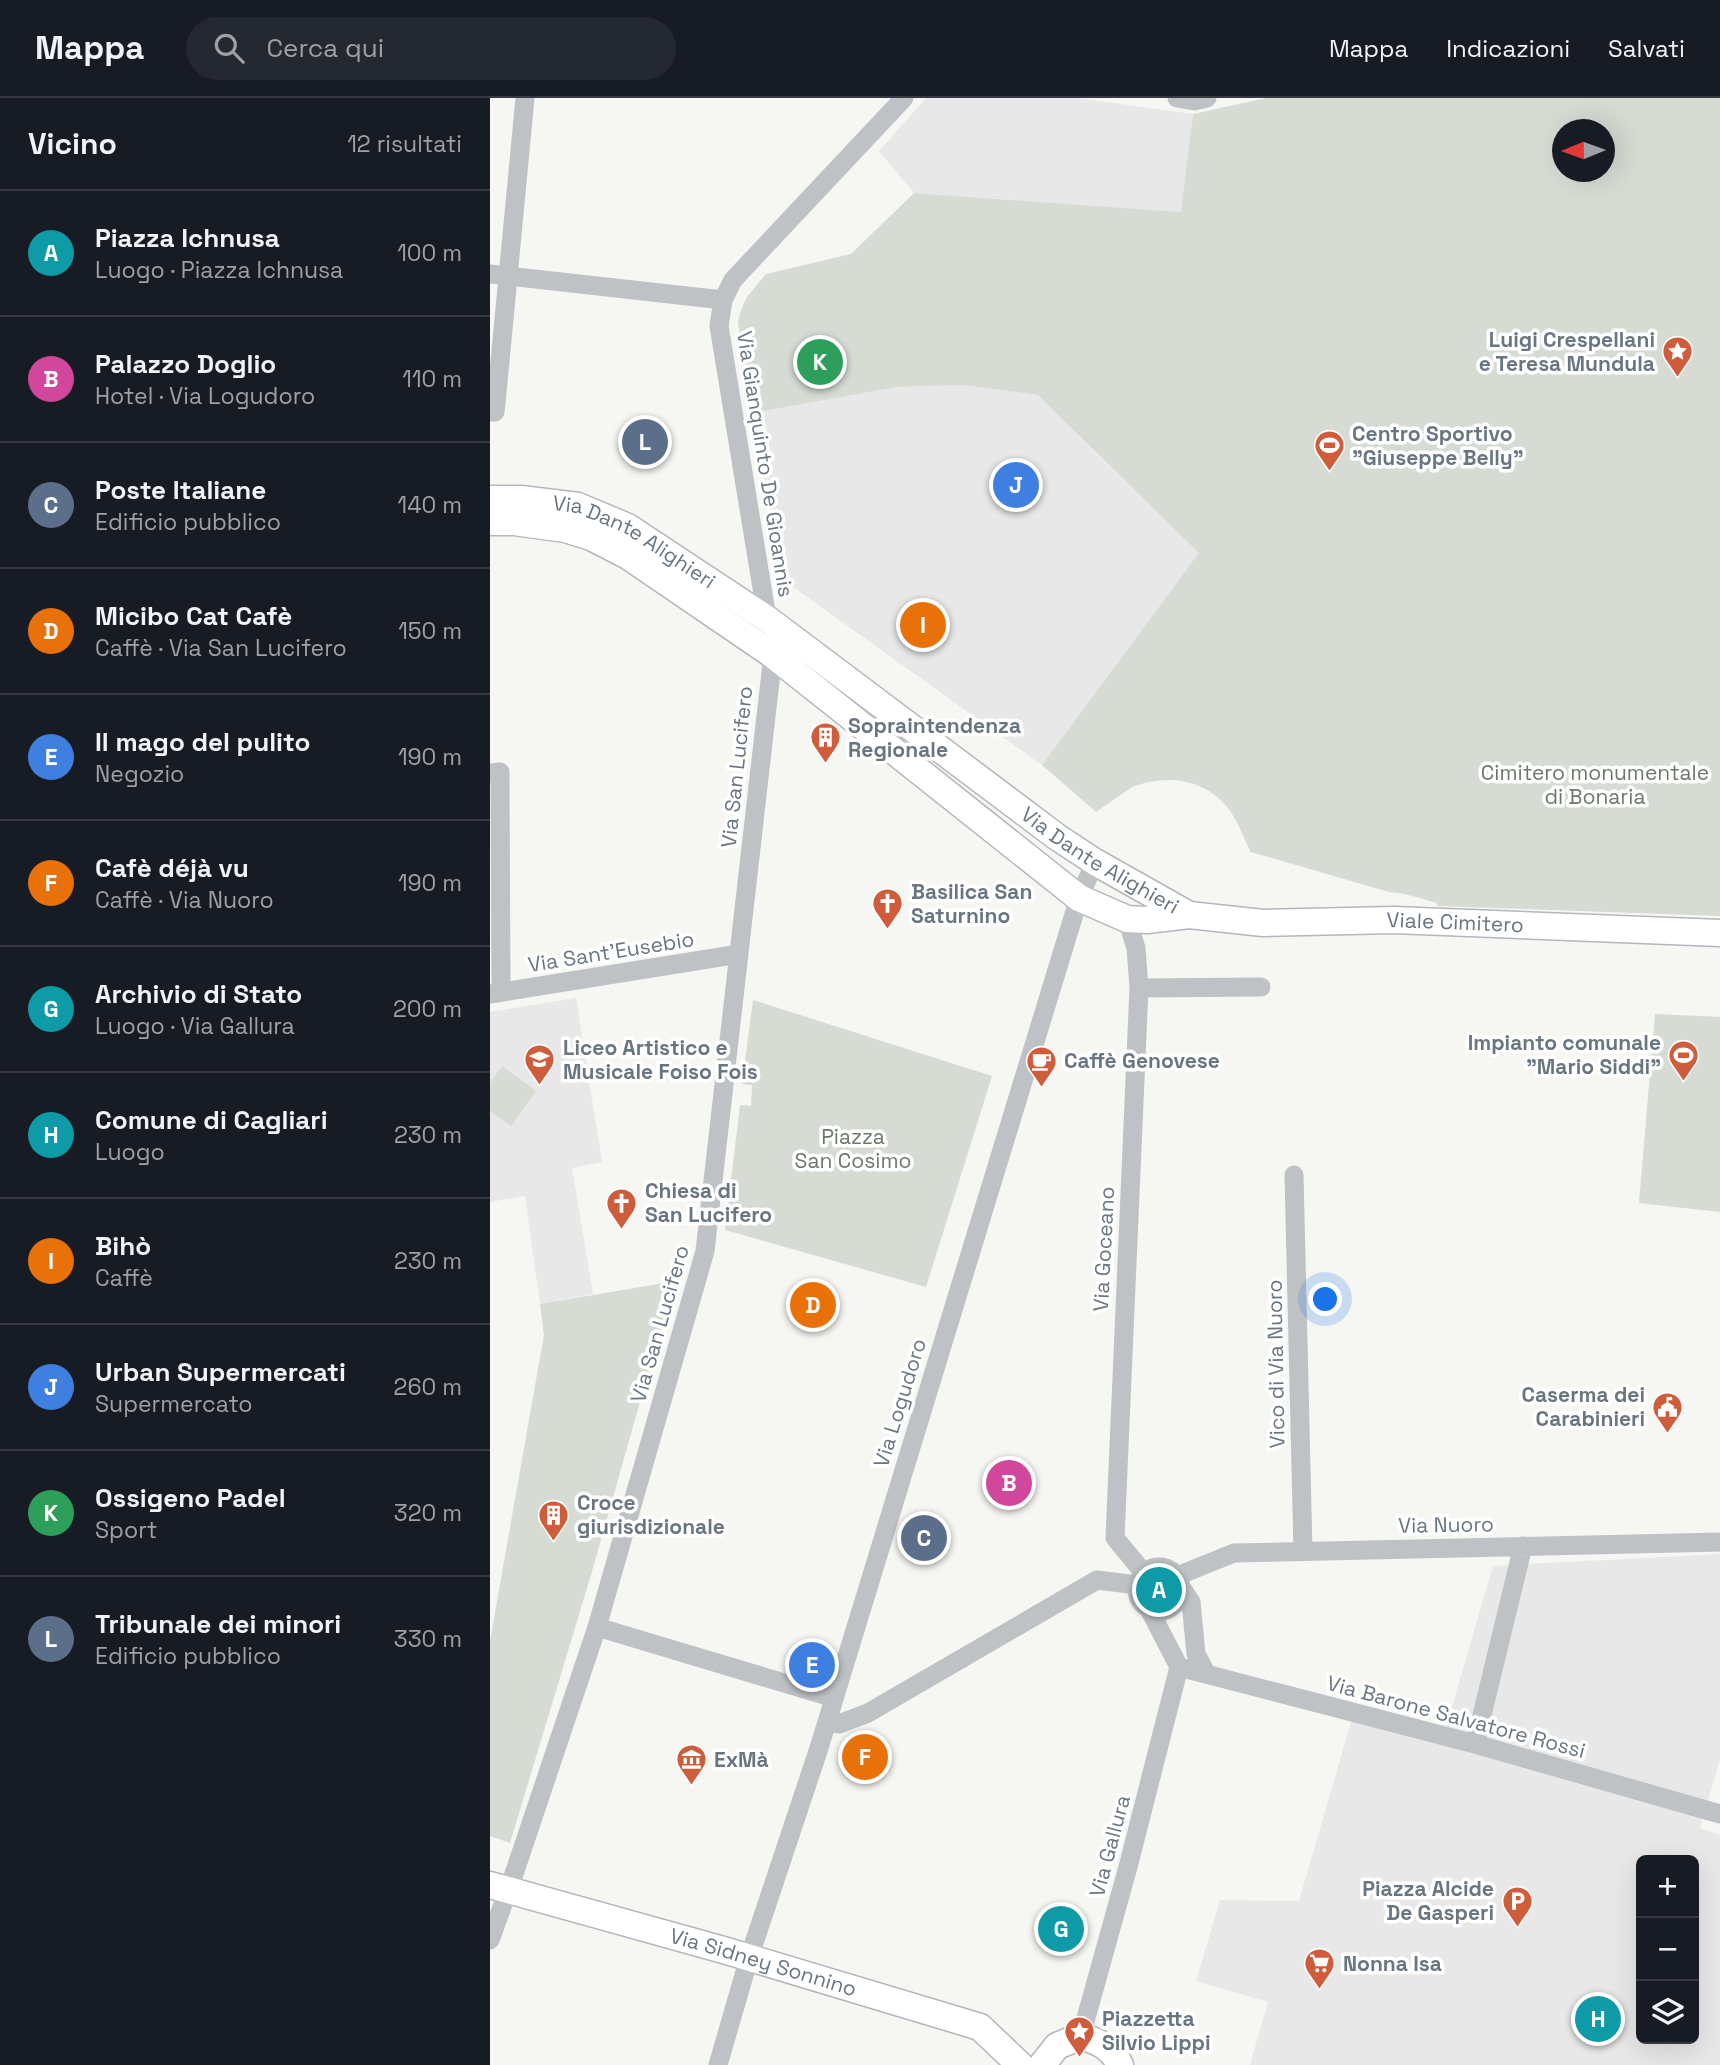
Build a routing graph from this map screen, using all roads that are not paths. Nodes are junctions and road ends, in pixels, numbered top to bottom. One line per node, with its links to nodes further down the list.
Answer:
1 (525, 98): 5 (street)
2 (904, 98): 6 (street, Via Gianquinto De Gioannis)
3 (1177, 98): 4 (street)
4 (1207, 98)
5 (500, 275): 6 (street); 7 (street)
6 (723, 300): 10 (street, Via Gianquinto De Gioannis)
7 (493, 412)
8 (490, 499): 10 (main road, Via Dante Alighieri)
9 (490, 522): 11 (main road, Via Dante Alighieri)
10 (768, 619): 11 (street, Via Gianquinto De Gioannis); 13 (main road, Via Dante Alighieri)
11 (773, 655): 14 (main road, Via Dante Alighieri); 18 (street, Via San Lucifero)
12 (495, 772): 21 (street)
13 (1095, 862): 14 (street, Via Logudoro); 15 (main road, Via Dante Alighieri)
14 (1079, 898): 16 (main road, Via Dante Alighieri); 32 (street, Via Logudoro)
15 (1189, 915): 16 (main road, Via Dante Alighieri); 17 (main road, Viale Cimitero)
16 (1127, 919): 20 (street, Via Goceano)
17 (1720, 933)
18 (739, 954): 21 (street, Via Sant'Eusebio); 29 (street, Via San Lucifero)
19 (1261, 987): 20 (street)
20 (1139, 988): 26 (street, Via Goceano)
21 (495, 993)
22 (1294, 1175): 25 (street, Vico di Via Nuoro)
23 (1720, 1542): 24 (street, Via Nuoro)
24 (1523, 1546): 25 (street, Via Nuoro); 34 (street)
25 (1303, 1551): 27 (street, Via Nuoro)
26 (1140, 1579): 27 (street); 28 (street); 33 (street)
27 (1179, 1582): 28 (street); 31 (street)
28 (1149, 1609): 30 (street)
29 (597, 1627): 32 (street); 36 (street, Via San Lucifero)
30 (1179, 1667): 31 (street, Via Barone Salvatore Rossi); 39 (street, Via Gallura)
31 (1206, 1673): 34 (street, Via Barone Salvatore Rossi)
32 (834, 1698): 33 (street, Via Logudoro)
33 (827, 1721): 38 (street, Via Logudoro)
34 (1475, 1744): 35 (street, Via Barone Salvatore Rossi)
35 (1720, 1814)
36 (499, 1887): 37 (street, Via San Lucifero); 38 (main road, Via Sidney Sonnino)
37 (490, 1940)
38 (749, 1958): 40 (street, Via Logudoro); 41 (main road, Via Sidney Sonnino)
39 (1081, 2036): 42 (main road); 43 (main road)
40 (718, 2065)
41 (1020, 2065)
42 (1042, 2065)
43 (1120, 2065)

